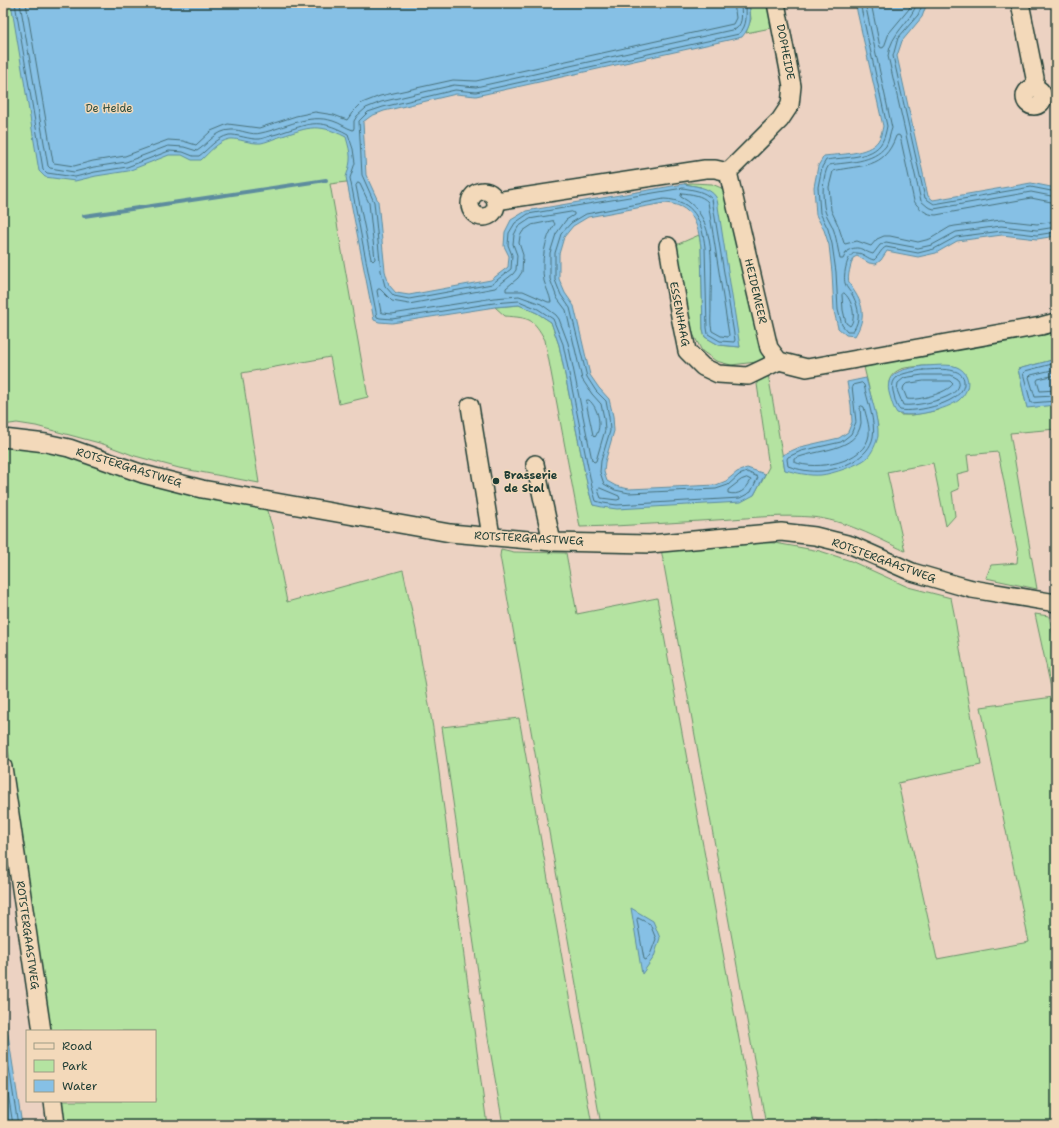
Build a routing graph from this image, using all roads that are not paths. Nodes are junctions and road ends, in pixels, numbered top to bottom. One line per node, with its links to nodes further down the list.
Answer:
1 (776, 3): 4 (street, DOPHEIDE)
2 (1020, 3): 3 (street)
3 (1034, 88)
4 (728, 172): 5 (street); 8 (street, HEIDEMEER)
5 (496, 201)
6 (668, 246): 8 (street, ESSENHAAG)
7 (1056, 322): 8 (street)
8 (779, 361)
9 (470, 406): 12 (street)
10 (3, 438): 12 (street, ROTSTERGAASTWEG)
11 (535, 464): 13 (street)
12 (492, 536): 13 (street, ROTSTERGAASTWEG)
13 (552, 542): 14 (street, ROTSTERGAASTWEG)
14 (1056, 603)
15 (3, 767): 16 (street, ROTSTERGAASTWEG)
16 (42, 1030)
17 (53, 1102): 18 (street)
18 (56, 1125)

